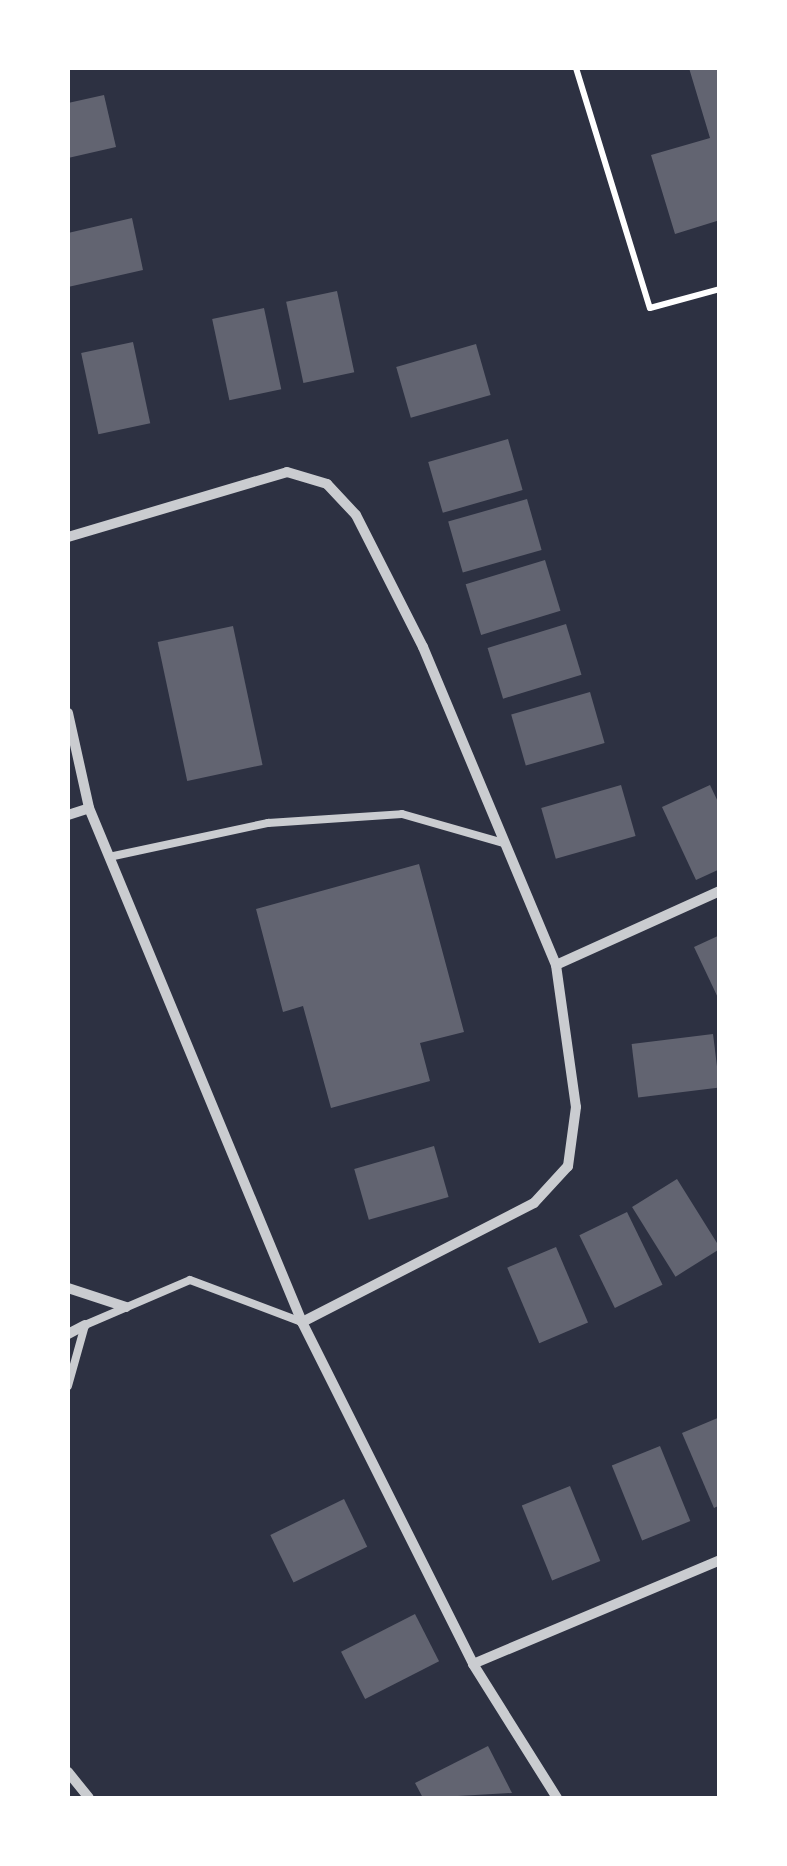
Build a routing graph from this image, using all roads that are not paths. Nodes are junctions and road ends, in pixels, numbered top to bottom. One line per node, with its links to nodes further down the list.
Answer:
1 (68, 537): 5 (street)
2 (68, 712): 3 (street)
3 (89, 808): 4 (street); 6 (street)
4 (68, 815)
5 (504, 843): 6 (lane); 8 (street)
6 (110, 857): 11 (street)
7 (720, 890): 8 (street)
8 (556, 965): 11 (street)
9 (68, 1288): 10 (street)
10 (126, 1308): 11 (lane); 12 (lane)
11 (302, 1322): 16 (street)
12 (85, 1325): 13 (street); 14 (lane)
13 (68, 1334)
14 (68, 1386)
15 (720, 1560): 16 (street)
16 (473, 1664): 19 (street)
17 (68, 1772): 18 (street)
18 (90, 1798)
19 (556, 1798)

